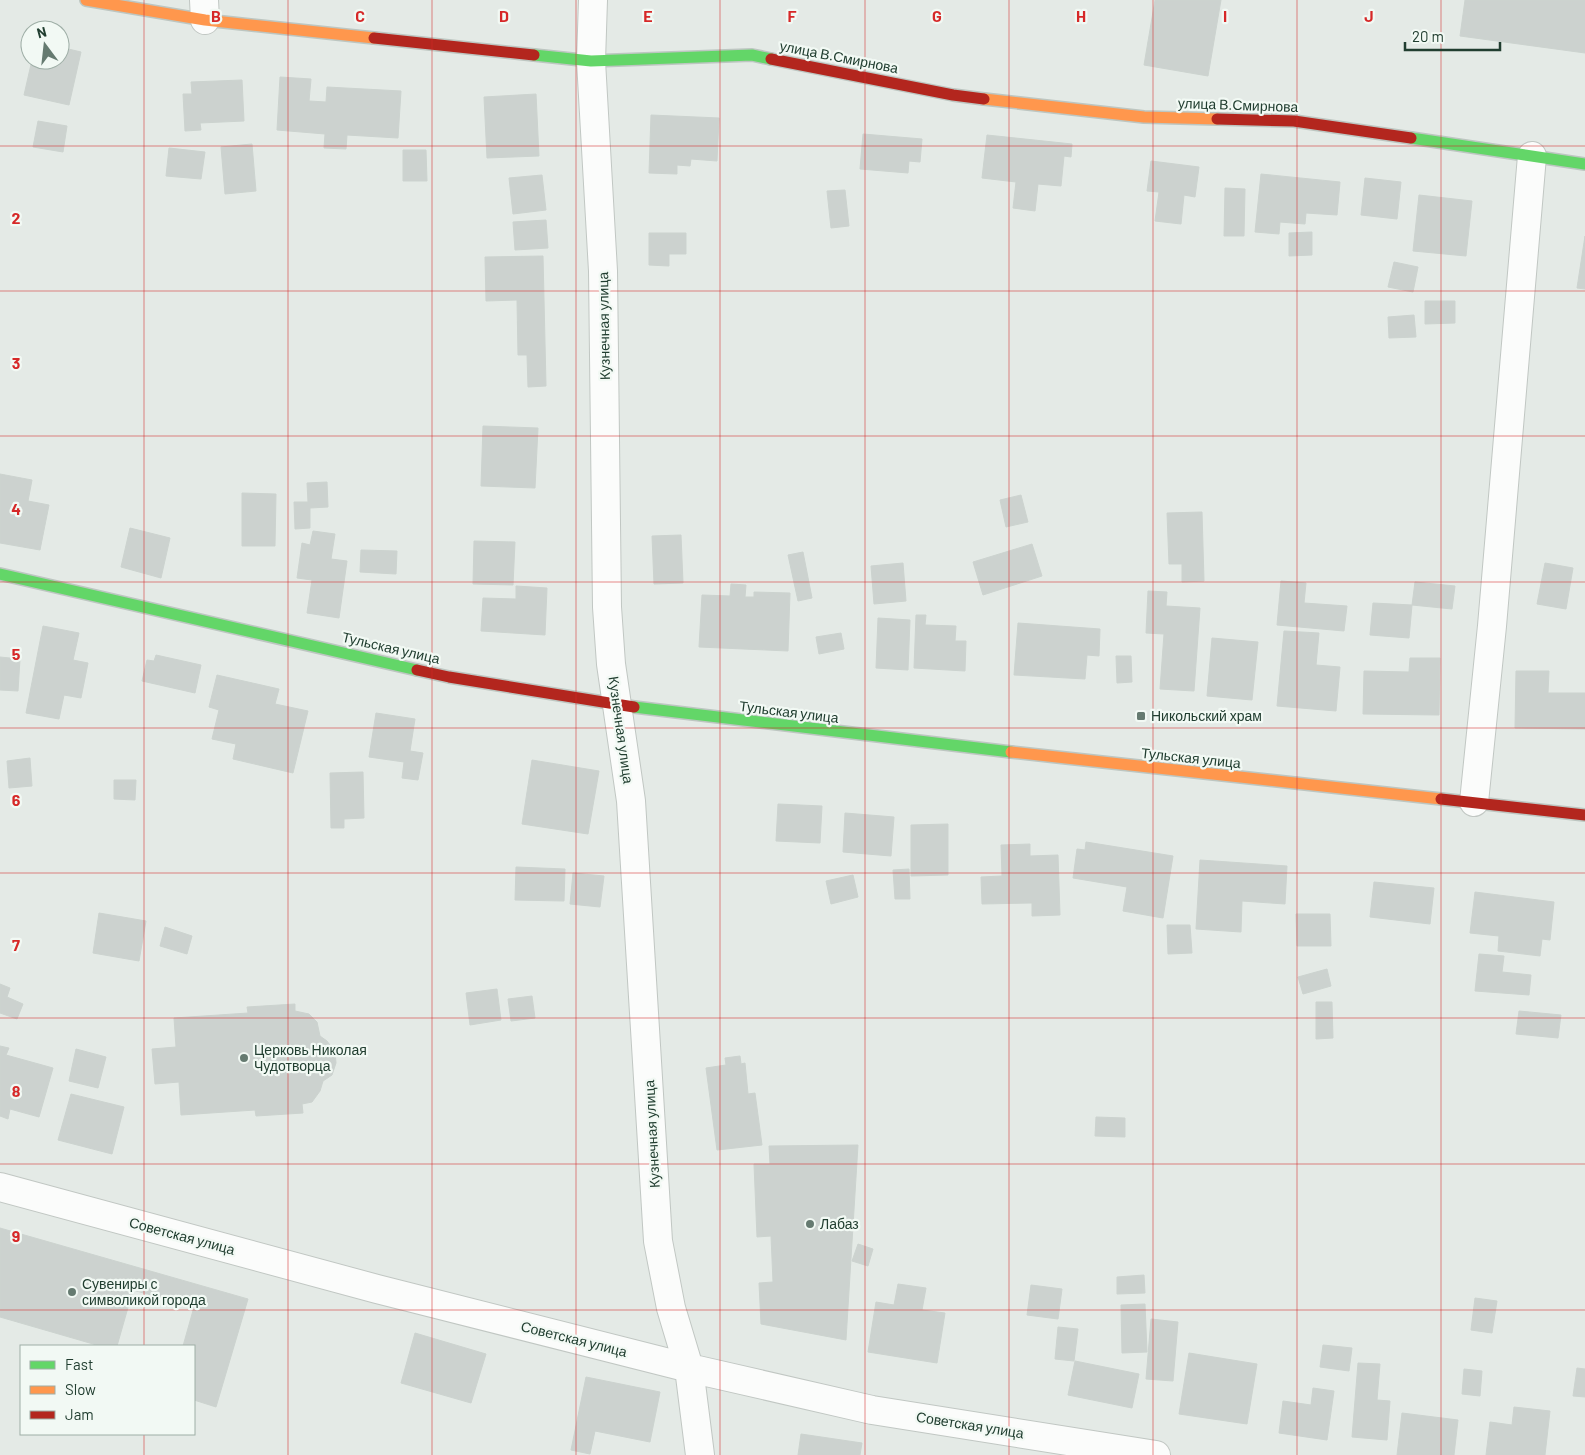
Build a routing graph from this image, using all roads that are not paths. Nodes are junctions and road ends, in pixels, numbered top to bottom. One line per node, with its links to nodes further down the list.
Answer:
1 (86, 0): 3 (main road, улица В.Смирнова)
2 (593, 0): 4 (street, Кузнечная улица)
3 (205, 10): 4 (main road, улица В.Смирнова)
4 (592, 61): 5 (main road, улица В.Смирнова); 8 (street, Кузнечная улица)
5 (1532, 156): 6 (main road, улица В.Смирнова); 9 (street)
6 (1585, 164)
7 (0, 574): 8 (main road, Тульская улица)
8 (617, 705): 9 (main road, Тульская улица); 12 (street, Кузнечная улица)
9 (1474, 802): 10 (main road, Тульская улица)
10 (1585, 815)
11 (0, 1187): 12 (street, Советская улица)
12 (689, 1368): 13 (street, Кузнечная улица); 14 (street, Советская улица)
13 (700, 1455)
14 (1156, 1455)

